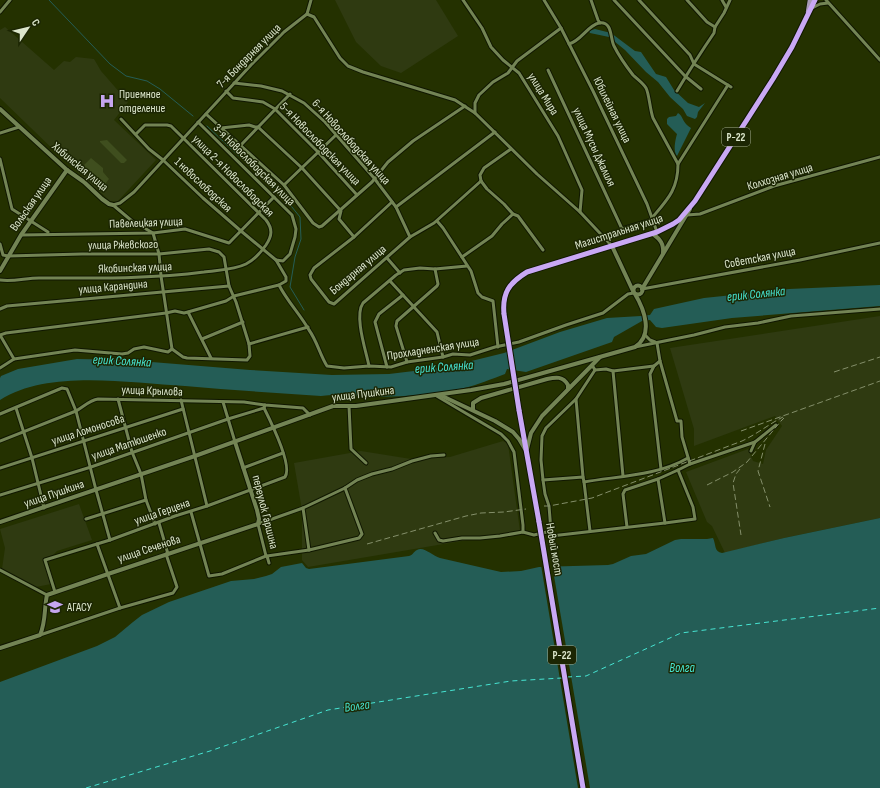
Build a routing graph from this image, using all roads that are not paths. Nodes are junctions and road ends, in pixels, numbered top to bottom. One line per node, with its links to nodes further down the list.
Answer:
1 (10, 0): 16 (street)
2 (311, 0): 17 (street)
3 (463, 0): 25 (street, улица Мира)
4 (544, 0): 21 (street, Юбилейная улица)
5 (591, 0): 19 (street)
6 (614, 0): 27 (street)
7 (639, 0): 24 (street)
8 (687, 0): 20 (street)
9 (722, 0): 14 (street)
10 (730, 0): 14 (street)
11 (810, 0): 18 (main road)
12 (815, 0): 15 (highway, Магистральная улица / Р-22)
13 (827, 1): 15 (street); 23 (street)
14 (726, 7): 20 (street)
15 (811, 8): 18 (highway, Магистральная улица / Р-22)
16 (0, 12)
17 (308, 14): 28 (street, 7-я Бондарная улица); 33 (street)
18 (807, 16): 62 (highway, Магистральная улица / Р-22)
19 (600, 23): 22 (street); 54 (street)
20 (715, 27): 24 (street)
21 (561, 28): 22 (street, Юбилейная улица); 25 (street)
22 (569, 44): 72 (street, Юбилейная улица)
23 (880, 60)
24 (694, 64): 27 (street); 54 (street)
25 (512, 67): 36 (street); 67 (street, улица Мира)
26 (548, 70): 72 (street, улица Мусы Джалиля)
27 (685, 76): 29 (street); 31 (street)
28 (234, 83): 30 (street, 7-я Бондарная улица); 32 (street, 6-я Новослободская улица)
29 (700, 88)
30 (226, 91): 35 (street, 5-я Новослободская улица); 37 (street, 7-я Бондарная улица)
31 (677, 91)
32 (290, 94): 35 (street); 46 (street, 6-я Новослободская улица)
33 (465, 106): 36 (street); 57 (street)
34 (0, 109): 40 (main road, Хибинская улица)
35 (275, 109): 41 (street); 50 (street, 5-я Новослободская улица)
36 (475, 113): 43 (street)
37 (206, 114): 39 (street, 7-я Бондарная улица); 42 (street, 3-я Новослободская улица)
38 (121, 119): 45 (street, 1 новослободская)
39 (198, 122): 47 (street, 7-я Бондарная улица); 61 (street, 3-я Новослободская улица)
40 (19, 127): 44 (street); 56 (main road, Хибинская улица)
41 (258, 127): 42 (street); 48 (street); 55 (street)
42 (221, 128): 48 (street, 3-я Новослободская улица)
43 (495, 132): 49 (street); 65 (street)
44 (0, 133)
45 (136, 134): 47 (street, улица 2-я Новослободская); 53 (street, 1 новослободская)
46 (336, 135): 50 (street); 57 (street, 6-я Новослободская улица)
47 (182, 138): 53 (street, 7-я Бондарная улица); 68 (street, улица 2-я Новослободская)
48 (240, 146): 59 (street, 3-я Новослободская улица)
49 (511, 149): 58 (street); 67 (street)
50 (318, 152): 55 (street); 60 (street, 5-я Новослободская улица)
51 (880, 157): 70 (street, Колхозная улица)
52 (0, 159): 73 (street)
53 (163, 160): 64 (street, 7-я Бондарная улица); 74 (street, 1 новослободская)
54 (678, 164): 72 (street)
55 (302, 168): 59 (street); 66 (street)
56 (67, 170): 64 (main road, Хибинская улица); 73 (main road, Вольская улица)
57 (374, 178): 60 (street); 63 (street, 6-я Новослободская улица)
58 (481, 181): 69 (street); 71 (street, Бондарная улица)
59 (284, 185): 66 (street, 3-я Новослободская улица)
60 (357, 195): 66 (street)
61 (274, 197): 68 (street, Павелецкая улица); 91 (street, 3-я Новослободская улица)
62 (695, 201): 70 (main road); 77 (highway, Магистральная улица / Р-22)
63 (392, 202): 65 (street, 6-я Новослободская улица); 79 (street)
64 (113, 205): 76 (street, Хибинская улица)
65 (396, 207): 80 (street, 6-я Новослободская улица)
66 (341, 211): 79 (street)
67 (580, 212): 83 (street)
68 (259, 213): 74 (street, Павелецкая улица); 84 (street, улица 2-я Новослободская)
69 (513, 214): 85 (street); 88 (street)
70 (687, 215): 90 (main road)
71 (437, 220): 80 (street, Бондарная улица); 88 (street)
72 (651, 220): 77 (street, Юбилейная улица)
73 (32, 221): 75 (street); 78 (main road, Вольская улица)
74 (241, 231): 76 (street, Павелецкая улица); 84 (street, 1 новослободская)
75 (48, 232)
76 (153, 233): 78 (street, Павелецкая улица); 86 (street)
77 (655, 233): 83 (highway, Магистральная улица / Р-22); 90 (main road)
78 (21, 235): 87 (main road, Вольская улица)
79 (354, 237): 89 (street, Бондарная улица)
80 (410, 237): 89 (street, Бондарная улица)
81 (880, 243): 102 (street, Советская улица)
82 (0, 244): 87 (street)
83 (612, 246): 104 (main road); 113 (highway, Магистральная улица / Р-22)
84 (263, 248): 91 (street, 1 новослободская); 93 (street, Якобинская улица)
85 (543, 250)
86 (158, 254): 87 (street, улица Ржевского); 93 (street, улица Ржевского); 97 (street)
87 (8, 256): 95 (main road, Вольская улица)
88 (462, 257): 92 (street)
89 (387, 258): 96 (street)
90 (660, 259): 102 (main road)
91 (276, 260): 100 (street, 1 новослободская)
92 (467, 266): 94 (street); 121 (street)
93 (226, 269): 97 (street, Якобинская улица); 101 (street, улица Ржевского)
94 (435, 269): 96 (street); 107 (street)
95 (0, 271)
96 (400, 273): 99 (street)
97 (161, 276): 98 (street, Якобинская улица); 103 (street)
98 (0, 280)
99 (390, 281): 105 (street); 131 (street)
100 (280, 285): 106 (street); 115 (street)
101 (229, 286): 103 (street, улица Карандина); 106 (street, улица Ржевского)
102 (642, 291): 104 (main road); 104 (main road); 108 (main road)
103 (163, 292): 109 (street, улица Карандина); 112 (street)
104 (634, 292): 108 (main road); 121 (street, Прохладненская улица)
105 (403, 295): 107 (street); 133 (street)
106 (234, 296): 111 (street); 114 (street, улица Ржевского)
107 (414, 307): 124 (street); 129 (street)
108 (642, 307): 117 (main road)
109 (0, 309)
110 (880, 309): 119 (street)
111 (188, 312): 112 (street); 118 (street)
112 (166, 313): 116 (street); 123 (street)
113 (504, 314): 161 (highway, Новый мост / Р-22, bridge)
114 (243, 322): 118 (street); 120 (street, улица Ржевского)
115 (308, 327): 120 (street); 131 (street, Прохладненская улица)
116 (0, 335): 127 (street)
117 (645, 335): 119 (street); 122 (main road)
118 (202, 339): 126 (street)
119 (657, 343): 122 (street); 128 (street)
120 (249, 344): 126 (street)
121 (498, 347): 124 (street, Прохладненская улица)
122 (635, 347): 125 (main road, улица Пушкина)
123 (172, 349): 126 (street); 127 (street)
124 (442, 357): 129 (street, Прохладненская улица)
125 (601, 357): 130 (main road); 138 (main road, улица Пушкина)
126 (211, 358)
127 (14, 359): 134 (street)
128 (660, 361): 132 (street); 168 (street)
129 (407, 362): 133 (street, Прохладненская улица)
130 (592, 365): 135 (street); 137 (main road)
131 (369, 366): 133 (street, Прохладненская улица)
132 (654, 366): 136 (street); 174 (street)
133 (387, 367)
134 (0, 368)
135 (595, 370): 136 (street); 140 (street)
136 (613, 371): 177 (street)
137 (568, 389): 147 (main road); 161 (main road)
138 (437, 395): 143 (main road, улица Пушкина); 147 (main road); 202 (street)
139 (118, 399): 141 (street, улица Крылова); 148 (street, улица Крылова); 153 (street)
140 (576, 399): 178 (street); 180 (street)
141 (181, 400): 142 (street, улица Крылова); 146 (street)
142 (223, 402): 144 (street, улица Крылова); 151 (street)
143 (349, 406): 150 (main road, улица Пушкина); 169 (street)
144 (265, 407): 150 (street, улица Крылова); 151 (street, улица Матюшенко); 154 (street)
145 (16, 408): 148 (street); 149 (street); 155 (street)
146 (182, 409): 153 (street, улица Ломоносова); 156 (street)
147 (473, 410): 161 (main road)
148 (76, 411): 155 (street, улица Крылова); 158 (street)
149 (0, 414)
150 (310, 415): 154 (main road, улица Пушкина)
151 (228, 419): 156 (street, улица Матюшенко); 159 (street)
152 (776, 425): 160 (street)
153 (125, 427): 158 (street, улица Ломоносова); 163 (street)
154 (274, 428): 159 (main road, улица Пушкина); 164 (street)
155 (23, 432): 157 (street, улица Крылова); 167 (street)
156 (189, 433): 163 (street, улица Матюшенко); 166 (street)
157 (0, 441)
158 (84, 441): 167 (street, улица Ломоносова); 171 (street)
159 (236, 442): 166 (main road, улица Пушкина); 173 (main road, переулок Гаршина)
160 (755, 442): 162 (street); 170 (street)
161 (526, 451): 218 (highway, Новый мост / Р-22, bridge)
162 (751, 451)
163 (132, 452): 171 (street, улица Матюшенко); 176 (street)
164 (283, 453): 173 (street); 185 (street, улица Герцена)
165 (444, 455): 183 (street)
166 (195, 456): 176 (main road, улица Пушкина); 188 (street)
167 (32, 458): 172 (street, улица Ломоносова); 182 (street)
168 (688, 458): 170 (street); 174 (street)
169 (366, 464)
170 (690, 464): 175 (street)
171 (90, 466): 182 (street, улица Матюшенко); 184 (street)
172 (0, 468)
173 (243, 468): 185 (main road, переулок Гаршина)
174 (661, 469): 177 (street)
175 (678, 470): 179 (street); 196 (street)
176 (141, 474): 184 (main road, улица Пушкина); 187 (street)
177 (623, 476): 181 (street)
178 (583, 477): 180 (street); 181 (street)
179 (658, 479): 196 (street); 199 (street)
180 (543, 480): 200 (street)
181 (584, 482): 201 (street)
182 (38, 483): 186 (street, улица Матюшенко); 189 (street)
183 (346, 488): 190 (street); 207 (street)
184 (96, 490): 189 (main road, улица Пушкина); 192 (street)
185 (250, 490): 188 (street, улица Герцена); 198 (main road, переулок Гаршина)
186 (0, 495)
187 (146, 500): 192 (street); 197 (street)
188 (207, 506): 191 (street, улица Герцена)
189 (44, 508): 194 (main road, улица Пушкина)
190 (303, 508): 198 (street); 207 (street)
191 (191, 512): 195 (street, улица Герцена); 205 (street)
192 (103, 514): 193 (street); 204 (street)
193 (86, 519)
194 (0, 522)
195 (159, 523): 197 (street, улица Герцена); 208 (street)
196 (665, 523): 199 (street)
197 (154, 524): 204 (street, улица Герцена)
198 (258, 524): 205 (main road, улица Сеченова); 209 (street, переулок Гаршина)
199 (627, 527): 201 (street)
200 (551, 531): 201 (street); 202 (street)
201 (590, 531)
202 (523, 532): 203 (street)
203 (435, 533)
204 (110, 540): 206 (street, улица Герцена)
205 (200, 543): 208 (main road, улица Сеченова); 209 (street)
206 (97, 544): 212 (street); 213 (street, улица Герцена)
207 (309, 550): 209 (street)
208 (167, 554): 212 (main road, улица Сеченова); 215 (street)
209 (266, 556): 210 (street, переулок Гаршина)
210 (269, 563)
211 (0, 570): 214 (street)
212 (108, 574): 213 (main road, улица Сеченова); 215 (street)
213 (55, 592): 214 (main road, улица Сеченова)
214 (47, 595): 216 (main road)
215 (120, 608): 216 (street)
216 (40, 635): 217 (main road)
217 (0, 648)
218 (583, 788)

